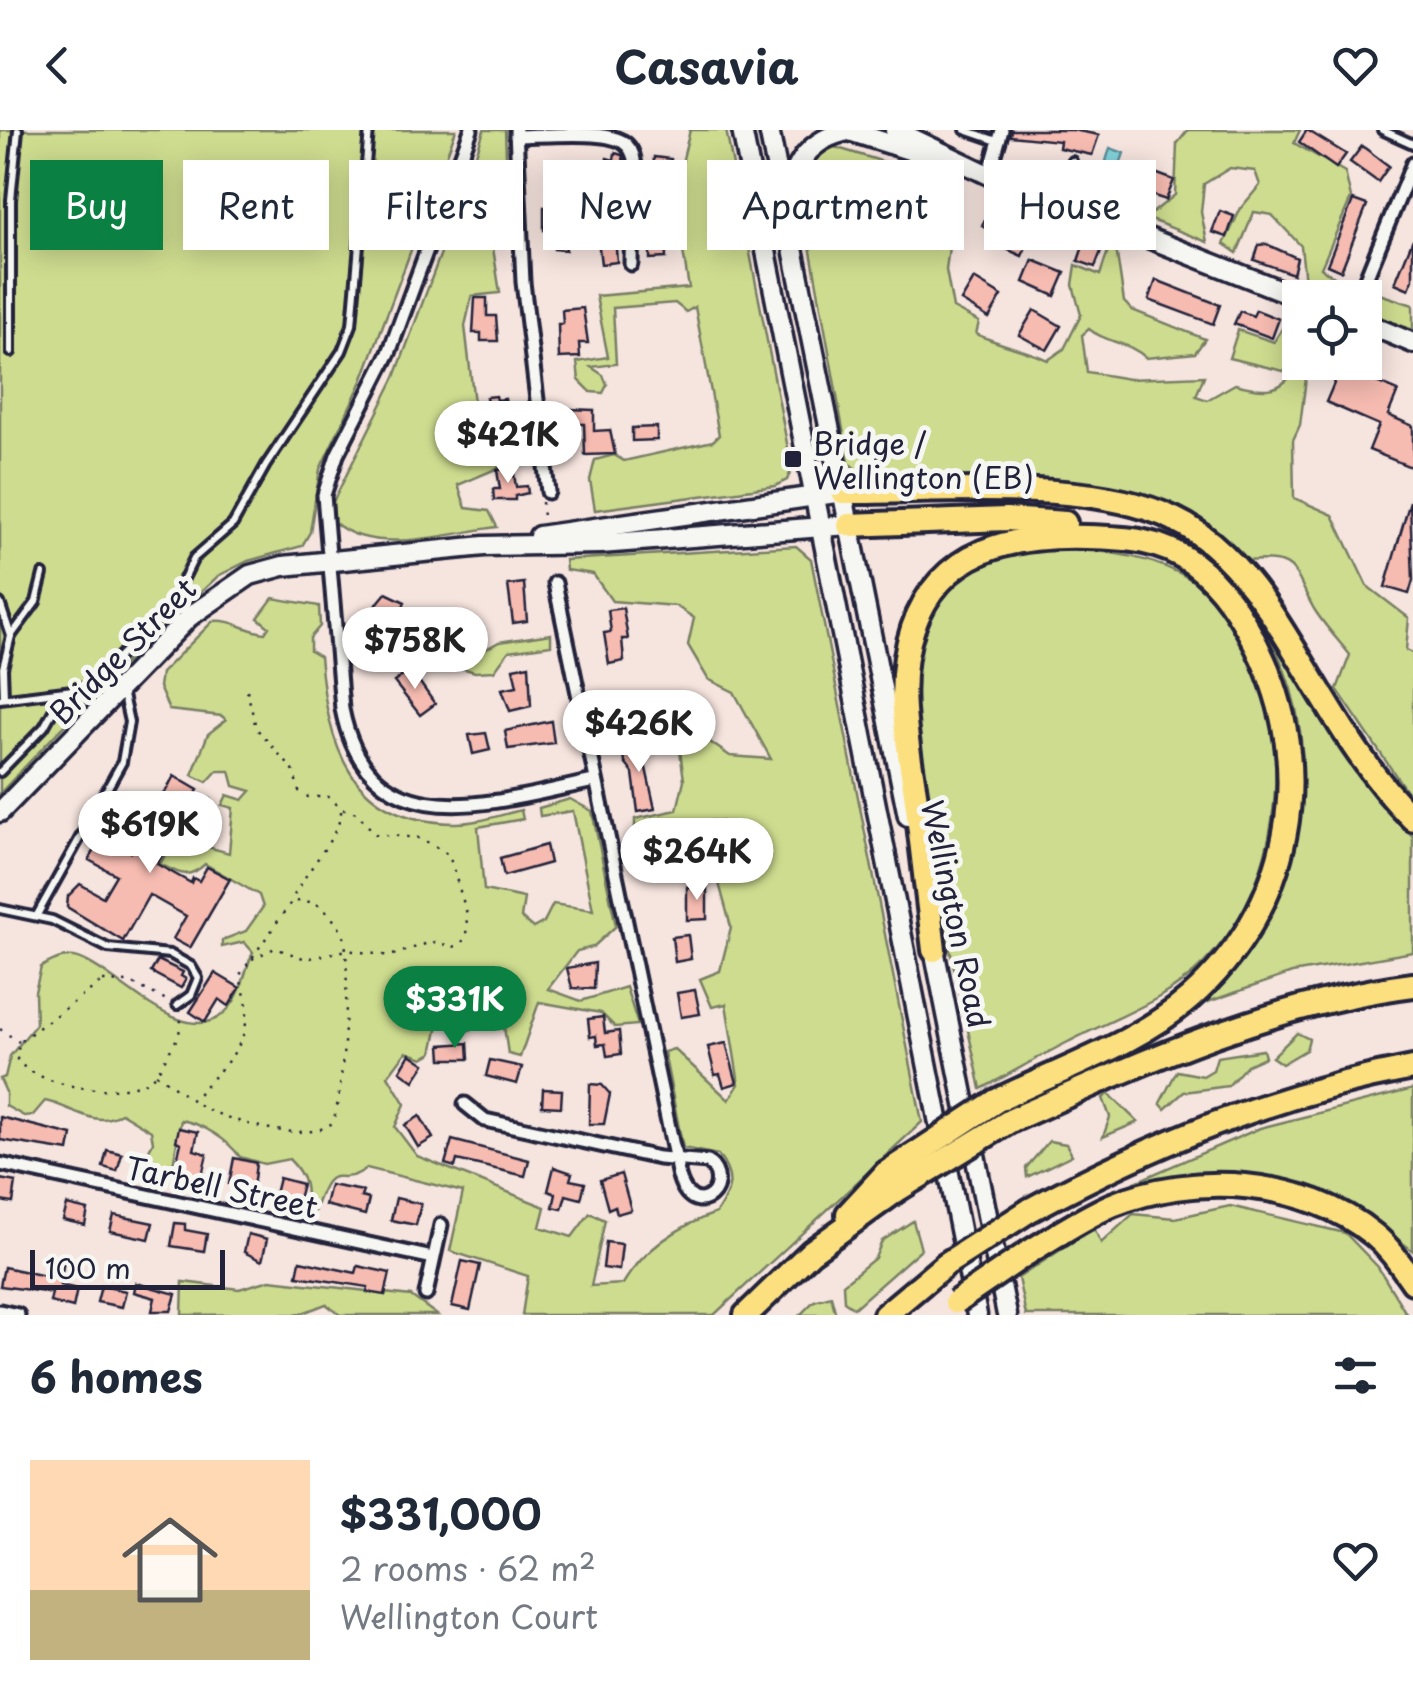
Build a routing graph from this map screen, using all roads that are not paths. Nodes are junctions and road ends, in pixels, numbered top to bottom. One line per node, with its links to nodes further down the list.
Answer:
1 (18, 130): 30 (lane)
2 (369, 130): 46 (lane)
3 (471, 130): 13 (street)
4 (742, 130): 33 (main road)
5 (769, 130): 15 (main road)
6 (847, 130): 16 (main road); 20 (main road)
7 (895, 130): 19 (main road)
8 (965, 130): 11 (lane)
9 (1382, 130): 12 (lane)
10 (516, 133): 14 (street); 25 (street)
11 (1001, 136): 17 (street)
12 (1413, 144)
13 (461, 160)
14 (517, 160)
15 (774, 160)
16 (801, 160)
17 (994, 160)
18 (1413, 163): 26 (street)
19 (984, 173)
20 (984, 173)
21 (1156, 241): 27 (main road)
22 (429, 250): 38 (street)
23 (522, 250): 31 (street)
24 (792, 250): 32 (main road)
25 (631, 264)
26 (1365, 280)
27 (1282, 291)
28 (1382, 331): 29 (main road)
29 (1413, 343)
30 (11, 352)
31 (548, 492)
32 (843, 492): 33 (main road, Bridge Street); 34 (main road); 51 (highway)
33 (813, 495): 35 (main road); 37 (main road, Bridge Street)
34 (849, 525): 35 (main road, Bridge Street); 36 (highway); 54 (main road, Wellington Road)
35 (820, 526): 37 (main road, Bridge Street); 70 (main road, Wellington Road)
36 (1137, 539): 54 (highway); 59 (highway)
37 (484, 546): 38 (main road, Bridge Street)
38 (327, 562): 45 (main road, Bridge Street); 49 (street)
39 (43, 574): 42 (lane)
40 (554, 584): 49 (street)
41 (0, 603): 42 (lane)
42 (12, 636): 43 (lane)
43 (9, 646): 44 (lane); 47 (lane)
44 (0, 653)
45 (120, 686): 50 (main road, Bridge Street); 53 (lane)
46 (63, 693): 47 (lane); 48 (lane)
47 (1, 698)
48 (0, 772)
49 (594, 780): 58 (street)
50 (0, 812)
51 (1413, 819)
52 (0, 909): 53 (lane)
53 (37, 916): 56 (lane)
54 (934, 950): 71 (main road, Wellington Road)
55 (1413, 985): 59 (highway)
56 (176, 1005)
57 (1413, 1068): 69 (highway, bridge)
58 (465, 1104)
59 (1003, 1111): 68 (highway, bridge)
60 (0, 1164): 62 (street, Tarbell Street)
61 (441, 1225): 62 (street)
62 (434, 1258): 64 (street)
63 (1413, 1282): 65 (highway, bridge)
64 (426, 1294)
65 (948, 1309)
66 (0, 1311): 67 (street)
67 (18, 1315)
68 (746, 1315)
69 (885, 1315)
70 (977, 1315)
71 (1007, 1315)

